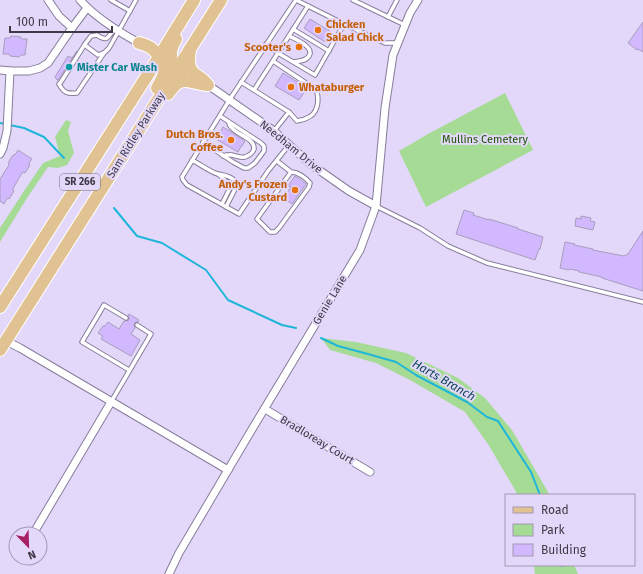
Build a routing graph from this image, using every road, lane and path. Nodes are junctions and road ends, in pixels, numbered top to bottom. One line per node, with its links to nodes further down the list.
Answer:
1 (48, 0): 18 (street)
2 (81, 0): 13 (street)
3 (111, 0): 14 (lane)
4 (136, 0): 14 (lane)
5 (194, 0): 30 (main road, Sam Ridley Parkway / SR 266)
6 (200, 0): 33 (main road)
7 (221, 0): 26 (main road, Sam Ridley Parkway / SR 266)
8 (296, 0): 12 (lane); 25 (lane)
9 (353, 0): 15 (lane)
10 (397, 0): 15 (lane)
11 (418, 0): 17 (street, Genie Lane)
12 (308, 6): 16 (lane); 19 (lane)
13 (87, 8): 18 (street); 20 (street)
14 (130, 11): 20 (lane)
15 (388, 17): 17 (lane)
16 (344, 24): 22 (lane); 27 (lane)
17 (405, 25): 22 (street, Genie Lane)
18 (72, 28): 35 (street)
19 (293, 29): 21 (lane); 27 (lane)
20 (116, 30): 23 (street); 24 (lane); 28 (lane)
21 (289, 36): 29 (lane); 32 (lane)
22 (398, 42): 56 (street, Genie Lane)
23 (139, 43): 30 (main road); 36 (main road)
24 (85, 44): 28 (lane); 28 (lane)
25 (266, 44): 29 (lane); 37 (lane)
26 (190, 48): 33 (main road, Sam Ridley Parkway / SR 266); 39 (main road)
27 (329, 51): 32 (lane)
28 (104, 53)
29 (278, 53): 31 (lane); 32 (lane)
30 (159, 57): 36 (main road, Sam Ridley Parkway / SR 266); 52 (main road)
31 (273, 61): 40 (lane); 42 (lane)
32 (293, 62)
33 (177, 69): 38 (main road); 52 (main road, Sam Ridley Parkway / SR 266)
34 (0, 70): 35 (street)
35 (10, 71): 48 (street)
36 (150, 72): 59 (main road, Sam Ridley Parkway / SR 266)
37 (241, 82): 40 (lane); 41 (lane)
38 (195, 83): 39 (main road); 52 (main road)
39 (208, 85): 41 (street, Needham Drive)
40 (254, 90): 42 (lane)
41 (230, 99): 43 (lane); 45 (street, Needham Drive)
42 (289, 112): 45 (lane)
43 (220, 116): 44 (lane); 46 (lane)
44 (229, 122): 49 (lane); 49 (lane)
45 (274, 131): 47 (street, Needham Drive)
46 (203, 142): 49 (lane); 50 (lane)
47 (289, 145): 51 (lane); 56 (street, Needham Drive)
48 (0, 154)
49 (223, 156)
50 (192, 160): 54 (lane); 55 (lane)
51 (276, 161): 53 (lane); 57 (lane)
52 (115, 168): 62 (main road, Sam Ridley Parkway / SR 266)
53 (291, 172): 53 (lane)
54 (217, 174): 55 (lane); 57 (lane)
55 (222, 204): 57 (lane)
56 (376, 206): 58 (lane); 65 (street, Genie Lane)
57 (226, 207)
58 (643, 302)
59 (0, 307)
60 (126, 318): 63 (lane)
61 (137, 325): 63 (lane)
62 (2, 343): 64 (street)
63 (129, 370): 64 (lane)
64 (111, 402): 66 (street); 68 (street)
65 (265, 408): 66 (street, Genie Lane); 67 (street, Bradloreay Court)
66 (228, 470): 69 (street, Genie Lane)
67 (370, 472)
68 (38, 526)
69 (169, 574)

